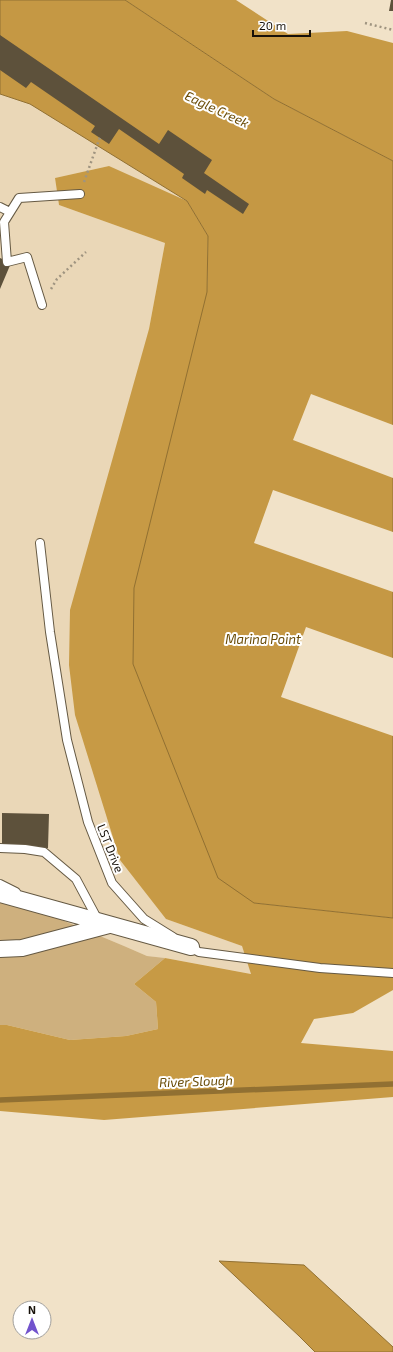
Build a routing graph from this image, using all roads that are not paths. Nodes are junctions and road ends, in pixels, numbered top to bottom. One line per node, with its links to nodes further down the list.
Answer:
1 (80, 194): 3 (lane)
2 (0, 207): 3 (lane)
3 (10, 212): 4 (lane)
4 (42, 305)
5 (40, 543): 11 (lane, LST Drive)
6 (0, 848): 10 (lane)
7 (0, 884): 9 (lane)
8 (0, 894): 9 (street)
9 (45, 907): 10 (street)
10 (105, 924): 11 (street); 12 (street)
11 (191, 947): 13 (lane, LST Drive)
12 (0, 949)
13 (393, 973)

